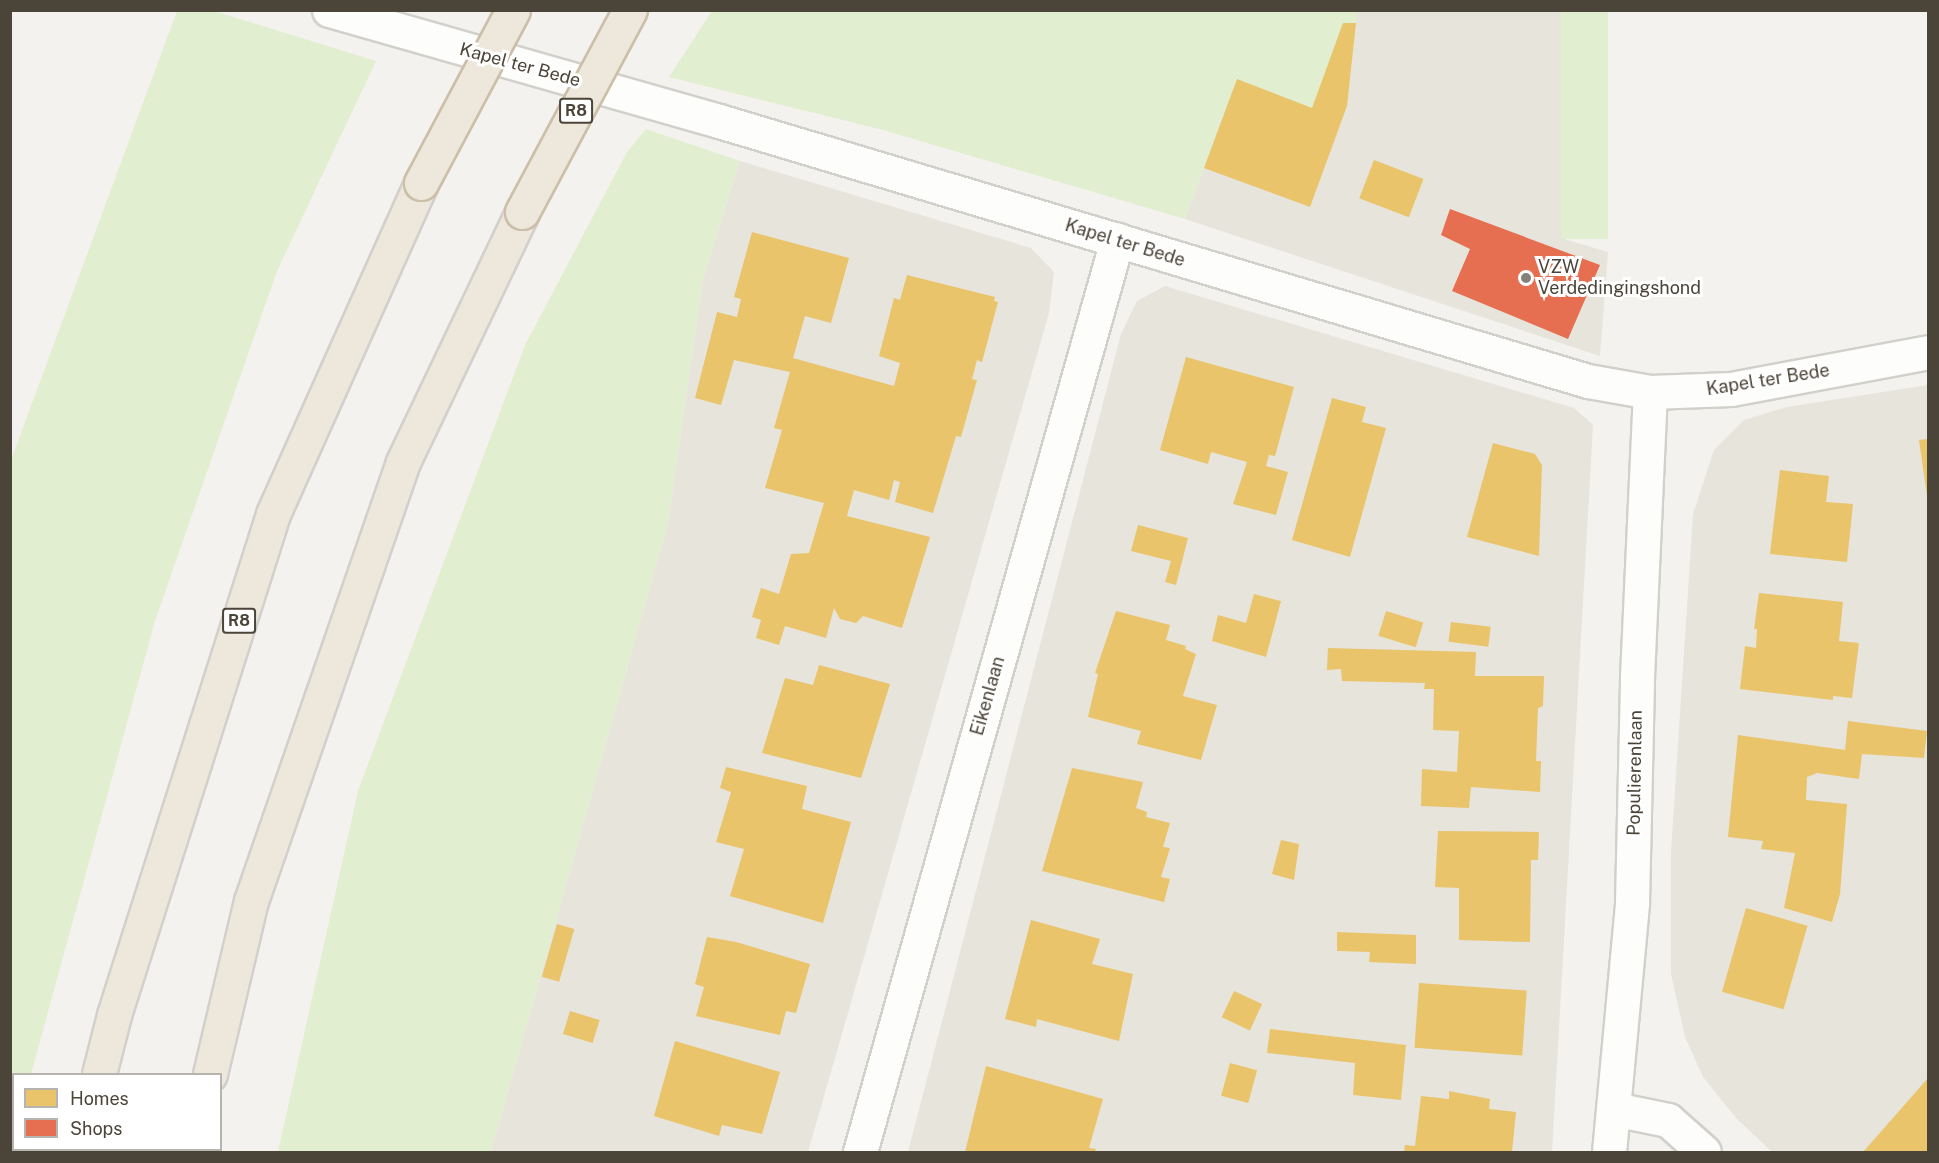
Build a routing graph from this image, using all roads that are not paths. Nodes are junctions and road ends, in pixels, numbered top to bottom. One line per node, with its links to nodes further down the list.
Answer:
1 (329, 10): 4 (street, Kapel ter Bede)
2 (513, 10): 7 (highway, R8, bridge)
3 (630, 10): 8 (highway, R8, bridge)
4 (1117, 240): 6 (street, Kapel ter Bede); 10 (street, Eikenlaan)
5 (1929, 352): 6 (street, Kapel ter Bede)
6 (1650, 392): 9 (street, Populierenlaan)
7 (99, 1073)
8 (210, 1073)
9 (1614, 1108): 11 (street, Populierenlaan); 12 (street)
10 (860, 1152)
11 (1609, 1152)
12 (1704, 1152)

